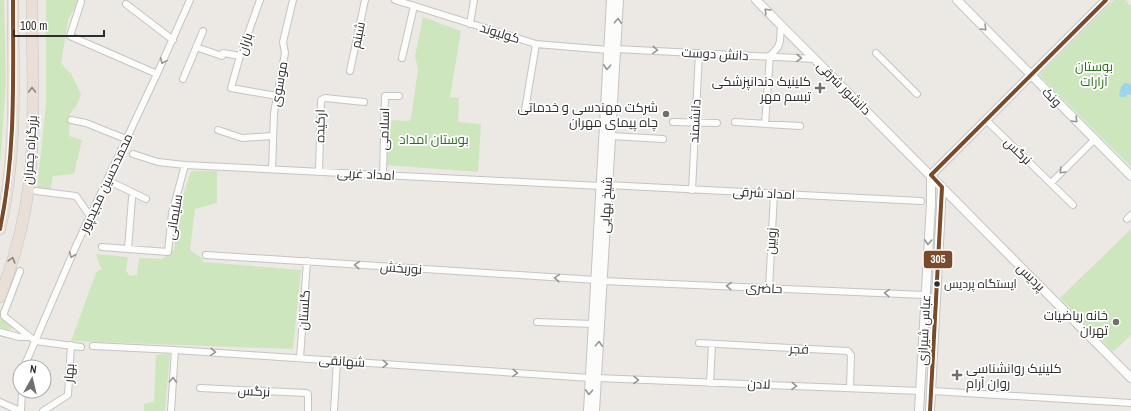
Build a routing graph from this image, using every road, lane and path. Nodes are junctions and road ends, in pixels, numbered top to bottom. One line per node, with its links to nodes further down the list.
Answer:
1 (13, 0): 75 (highway, بزرگراه چمران)
2 (32, 0): 84 (highway, بزرگراه چمران, one-way to 2)
3 (190, 0): 20 (street, محمدحسین مجیدپور)
4 (260, 0): 26 (street, باران)
5 (293, 0): 36 (street, موسوی)
6 (365, 0): 30 (street, شبنم)
7 (397, 0): 16 (street, کولیوند)
8 (474, 0): 17 (street)
9 (611, 0): 23 (main road, شیخ بهایی)
10 (619, 0): 23 (main road, شیخ بهایی, one-way to 10)
11 (756, 0): 18 (main road, دانشور شرقی, one-way to 11)
12 (957, 0): 32 (main road, ونک, one-way to 32)
13 (1106, 0): 32 (main road)
14 (81, 2): 31 (street)
15 (126, 4): 20 (street)
16 (414, 6): 17 (street, کولیوند); 28 (street)
17 (470, 24): 21 (street, کولیوند)
18 (782, 25): 27 (street); 29 (main road, دانشور شرقی)
19 (203, 31): 22 (street)
20 (173, 40): 31 (street, محمدحسین مجیدپور, one-way to 31)
21 (536, 44): 23 (street, کولیوند); 39 (street)
22 (196, 47): 26 (street); 33 (street)
23 (612, 49): 24 (street, دانش دوست, one-way to 24); 34 (main road, شیخ بهایی)
24 (699, 53): 27 (street, دانش دوست); 44 (street, دانشمند)
25 (876, 53): 35 (street)
26 (240, 56): 36 (street, باران)
27 (770, 56): 29 (street, دانش دوست, one-way to 29); 46 (street)
28 (402, 58)
29 (815, 58): 59 (main road, دانشور شرقی)
30 (350, 71)
31 (157, 74): 51 (street, محمدحسین مجیدپور)
32 (1031, 75): 41 (main road); 53 (main road, ونک, one-way to 53)
33 (184, 79)
34 (610, 91): 50 (main road, شیخ بهایی); 63 (main road, شیخ بهایی)
35 (917, 94)
36 (277, 96): 49 (street, موسوی)
37 (399, 96): 58 (street, اسلامی)
38 (364, 102): 57 (street, ارکیده)
39 (526, 110)
40 (71, 120): 51 (street)
41 (986, 120): 59 (main road); 62 (street, نرگس)
42 (673, 122): 44 (street)
43 (735, 122): 46 (street)
44 (695, 123): 45 (street); 65 (street, دانشمند)
45 (717, 124)
46 (765, 124): 47 (street)
47 (800, 126)
48 (218, 130): 49 (street)
49 (273, 136): 56 (street, موسوی)
50 (611, 136): 52 (street); 63 (main road, شیخ بهایی)
51 (126, 139): 61 (street, محمدحسین مجیدپور)
52 (663, 139)
53 (1094, 140): 60 (main road, ونک); 62 (street, one-way to 62)
54 (133, 154): 55 (street, امداد غربی)
55 (185, 165): 56 (street, امداد غربی); 77 (street, سلیمانی)
56 (272, 170): 57 (street, امداد غربی)
57 (319, 172): 58 (street, امداد غربی)
58 (383, 175): 63 (street, امداد غربی)
59 (931, 175): 64 (main road, پردیس); 83 (main road, عباس شیرازی, one-way to 83)
60 (1131, 176)
61 (107, 180): 69 (street); 74 (street, محمدحسین مجیدپور)
62 (1051, 183): 72 (street, نرگس)
63 (604, 186): 65 (street, امداد شرقی); 81 (main road, شیخ بهایی)
64 (942, 187): 71 (main road, پردیس); 73 (main road, عباس شیرازی)
65 (692, 190): 67 (street, امداد شرقی)
66 (36, 191): 74 (street)
67 (774, 194): 70 (street, امداد شرقی); 82 (street, زوبین)
68 (132, 198): 77 (street)
69 (146, 199)
70 (921, 201)
71 (961, 205): 73 (main road); 100 (main road, پردیس)
72 (1073, 205)
73 (942, 209): 105 (main road, عباس شیرازی)
74 (90, 216): 89 (street, محمدحسین مجیدپور, one-way to 89)
75 (0, 229)
76 (102, 247): 77 (street, سلیمانی)
77 (128, 249)
78 (206, 255): 79 (street, نوربخش)
79 (307, 261): 81 (street, نوربخش, one-way to 79); 96 (street, گلستان)
80 (20, 271): 88 (street)
81 (599, 280): 82 (street, حاضری, one-way to 81); 86 (main road, شیخ بهایی); 99 (main road, شیخ بهایی, one-way to 81)
82 (769, 288): 83 (street, حاضری, one-way to 82)
83 (926, 295): 104 (main road, عباس شیرازی)
84 (0, 297)
85 (537, 322): 86 (street)
86 (593, 324): 99 (main road, شیخ بهایی)
87 (0, 332): 88 (street)
88 (28, 337): 89 (street)
89 (35, 342): 92 (street, بهار); 97 (street, محمدحسین مجیدپور)
90 (699, 343): 91 (street, فجر)
91 (712, 344): 101 (street); 103 (street, فجر)
92 (71, 346): 94 (street, بهار); 110 (street, بهار)
93 (93, 346): 95 (street, شهانقی)
94 (82, 347)
95 (175, 350): 96 (street, شهانقی, one-way to 96); 111 (street, one-way to 95)
96 (300, 358): 98 (street, شهانقی)
97 (28, 359)
98 (337, 361): 99 (street, شهانقی, one-way to 99); 113 (street)
99 (594, 378): 101 (street, لادن, one-way to 101); 114 (main road, شیخ بهایی, one-way to 114); 115 (main road, شیخ بهایی)
100 (1131, 378)
101 (710, 382): 103 (street, لادن, one-way to 103)
102 (200, 388): 112 (street, نرگس)
103 (850, 388): 104 (street, لادن)
104 (920, 391): 116 (main road, عباس شیرازی)
105 (932, 391): 108 (street); 117 (main road, عباس شیرازی)
106 (22, 399): 109 (street)
107 (0, 402): 109 (street)
108 (1131, 403)
109 (21, 411)
110 (43, 411)
111 (171, 411)
112 (308, 411)
113 (334, 411)
114 (588, 411)
115 (596, 411)
116 (919, 411)
117 (930, 411)

